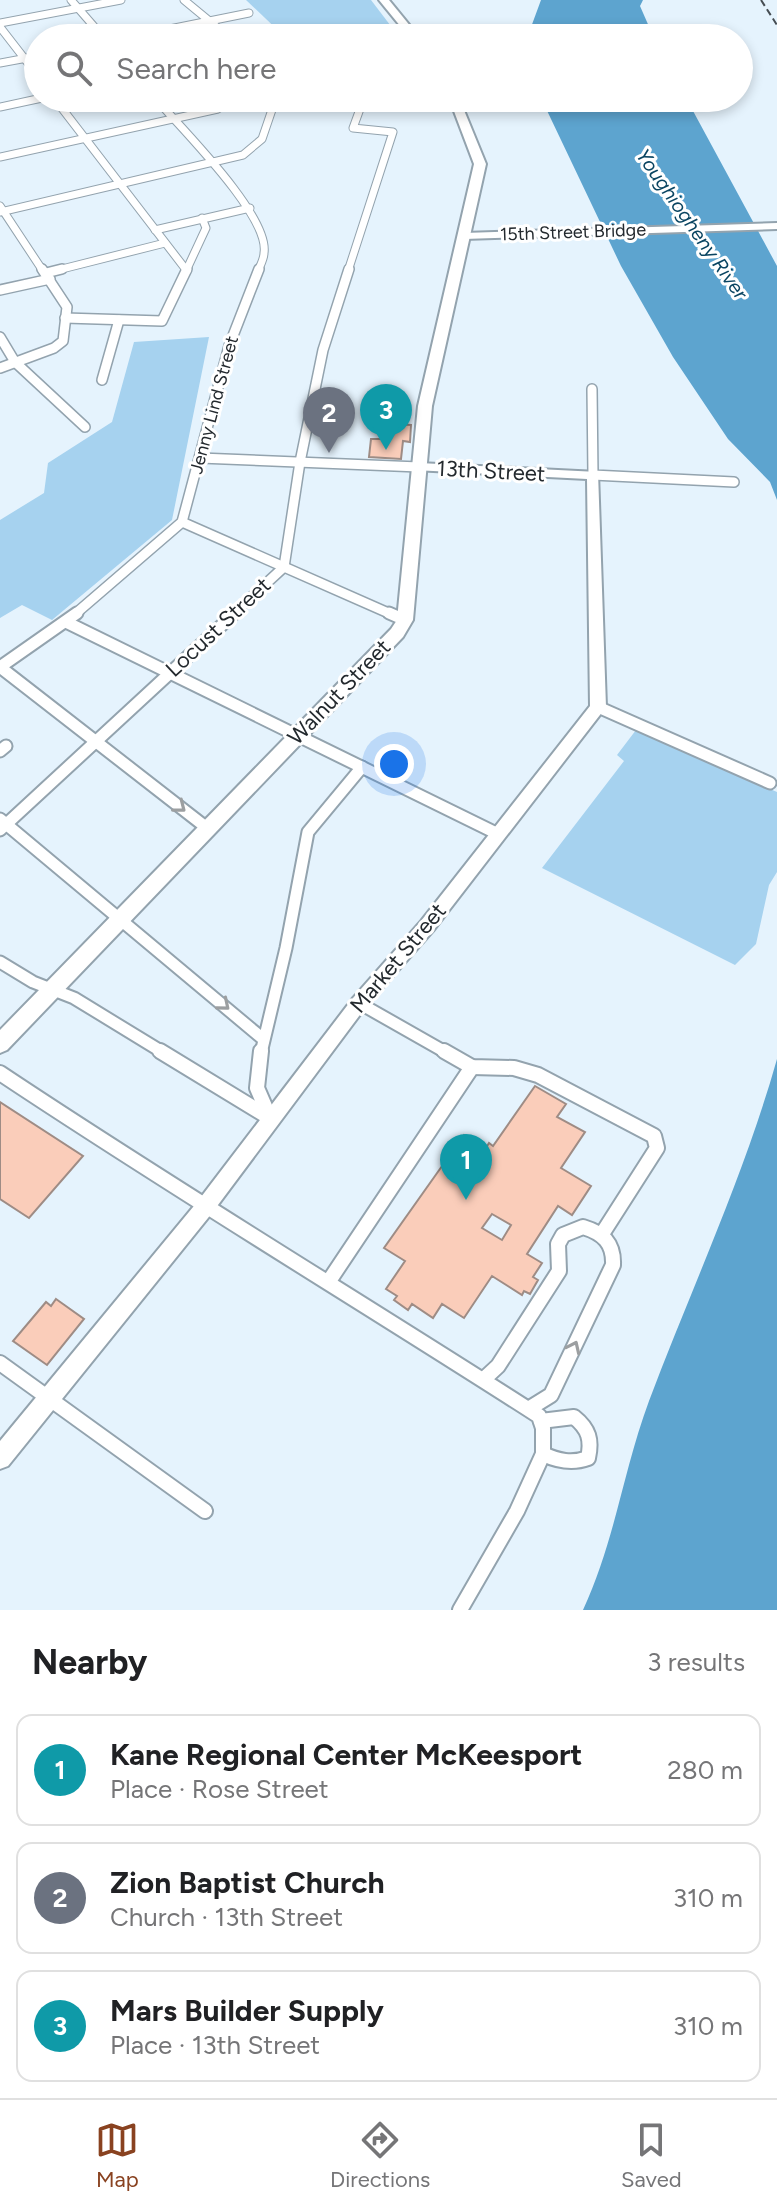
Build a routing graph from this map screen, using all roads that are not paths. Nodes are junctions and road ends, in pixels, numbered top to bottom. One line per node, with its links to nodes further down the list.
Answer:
1 (71, 0): 5 (street)
2 (121, 0): 5 (street)
3 (184, 0): 7 (street)
4 (384, 0): 11 (main road)
5 (79, 9): 8 (street); 12 (street)
6 (249, 13): 7 (street)
7 (209, 21): 9 (street); 10 (street)
8 (92, 24)
9 (194, 24)
10 (213, 24)
11 (404, 24)
12 (0, 25): 13 (street)
13 (24, 59): 14 (street)
14 (0, 63)
15 (24, 102): 16 (street)
16 (0, 107)
17 (64, 112): 24 (street)
18 (167, 112): 23 (street, Jenny Lind Street)
19 (206, 112): 23 (street)
20 (272, 112): 26 (street)
21 (359, 112): 49 (street, Locust Street)
22 (460, 112): 30 (main road, Walnut Street)
23 (174, 120): 24 (street); 26 (street, Jenny Lind Street)
24 (84, 139): 25 (street); 27 (street)
25 (0, 157)
26 (210, 163): 27 (street); 28 (street, Jenny Lind Street)
27 (120, 184): 29 (street); 33 (street)
28 (250, 208): 31 (street); 48 (street, Jenny Lind Street)
29 (1, 209): 38 (street)
30 (469, 215): 34 (main road); 35 (main road, Walnut Street)
31 (202, 218): 33 (street); 37 (street)
32 (777, 226): 34 (main road, 15th Street Bridge)
33 (155, 230): 36 (street)
34 (499, 232): 35 (main road, 15th Street Bridge)
35 (464, 236): 50 (main road, Walnut Street)
36 (165, 243): 37 (street); 38 (street)
37 (187, 271): 41 (street)
38 (48, 276): 39 (street); 40 (street)
39 (0, 290)
40 (65, 318): 41 (street); 43 (street)
41 (119, 320): 45 (street)
42 (0, 337): 43 (street)
43 (15, 362): 44 (street); 47 (street)
44 (0, 368)
45 (102, 380)
46 (592, 389): 51 (street)
47 (85, 427)
48 (200, 458): 49 (street, 13th Street); 53 (street, Jenny Lind Street)
49 (300, 462): 50 (street, 13th Street); 54 (street, Locust Street)
50 (419, 467): 51 (main road, 13th Street); 55 (main road, Walnut Street)
51 (593, 475): 52 (street, 13th Street); 59 (main road)
52 (734, 482)
53 (182, 522): 54 (street); 56 (street)
54 (284, 567): 55 (street); 58 (street, Locust Street)
55 (405, 620): 60 (main road, Walnut Street)
56 (66, 622): 57 (street); 58 (street)
57 (0, 667): 61 (street)
58 (169, 673): 60 (street); 61 (street, Locust Street)
59 (598, 707): 63 (street); 66 (main road, Market Street)
60 (296, 736): 62 (street); 65 (main road, Walnut Street)
61 (94, 740): 64 (street, Locust Street); 65 (street, one-way to 65)
62 (362, 767): 66 (street); 71 (street)
63 (770, 783)
64 (2, 824): 67 (street)
65 (207, 828): 67 (main road, Walnut Street)
66 (498, 834): 70 (main road, Market Street)
67 (120, 919): 69 (main road, Walnut Street); 71 (street, one-way to 71)
68 (0, 962): 69 (street)
69 (52, 990): 72 (main road, Walnut Street); 75 (street)
70 (359, 1003): 73 (street); 75 (main road, Market Street)
71 (262, 1038): 75 (street)
72 (0, 1044)
73 (472, 1067): 77 (street); 78 (street)
74 (0, 1073): 76 (street)
75 (270, 1118): 76 (main road, Market Street)
76 (205, 1207): 78 (street); 81 (main road, Market Street)
77 (602, 1234): 80 (street); 82 (street, one-way to 77)
78 (329, 1281): 80 (street)
79 (0, 1363): 81 (street)
80 (484, 1379): 82 (street)
81 (47, 1398): 85 (main road, Market Street); 86 (street)
82 (530, 1408): 83 (street)
83 (541, 1421): 84 (street); 84 (street)
84 (543, 1454): 87 (street)
85 (0, 1458)
86 (205, 1511)
87 (460, 1610)

